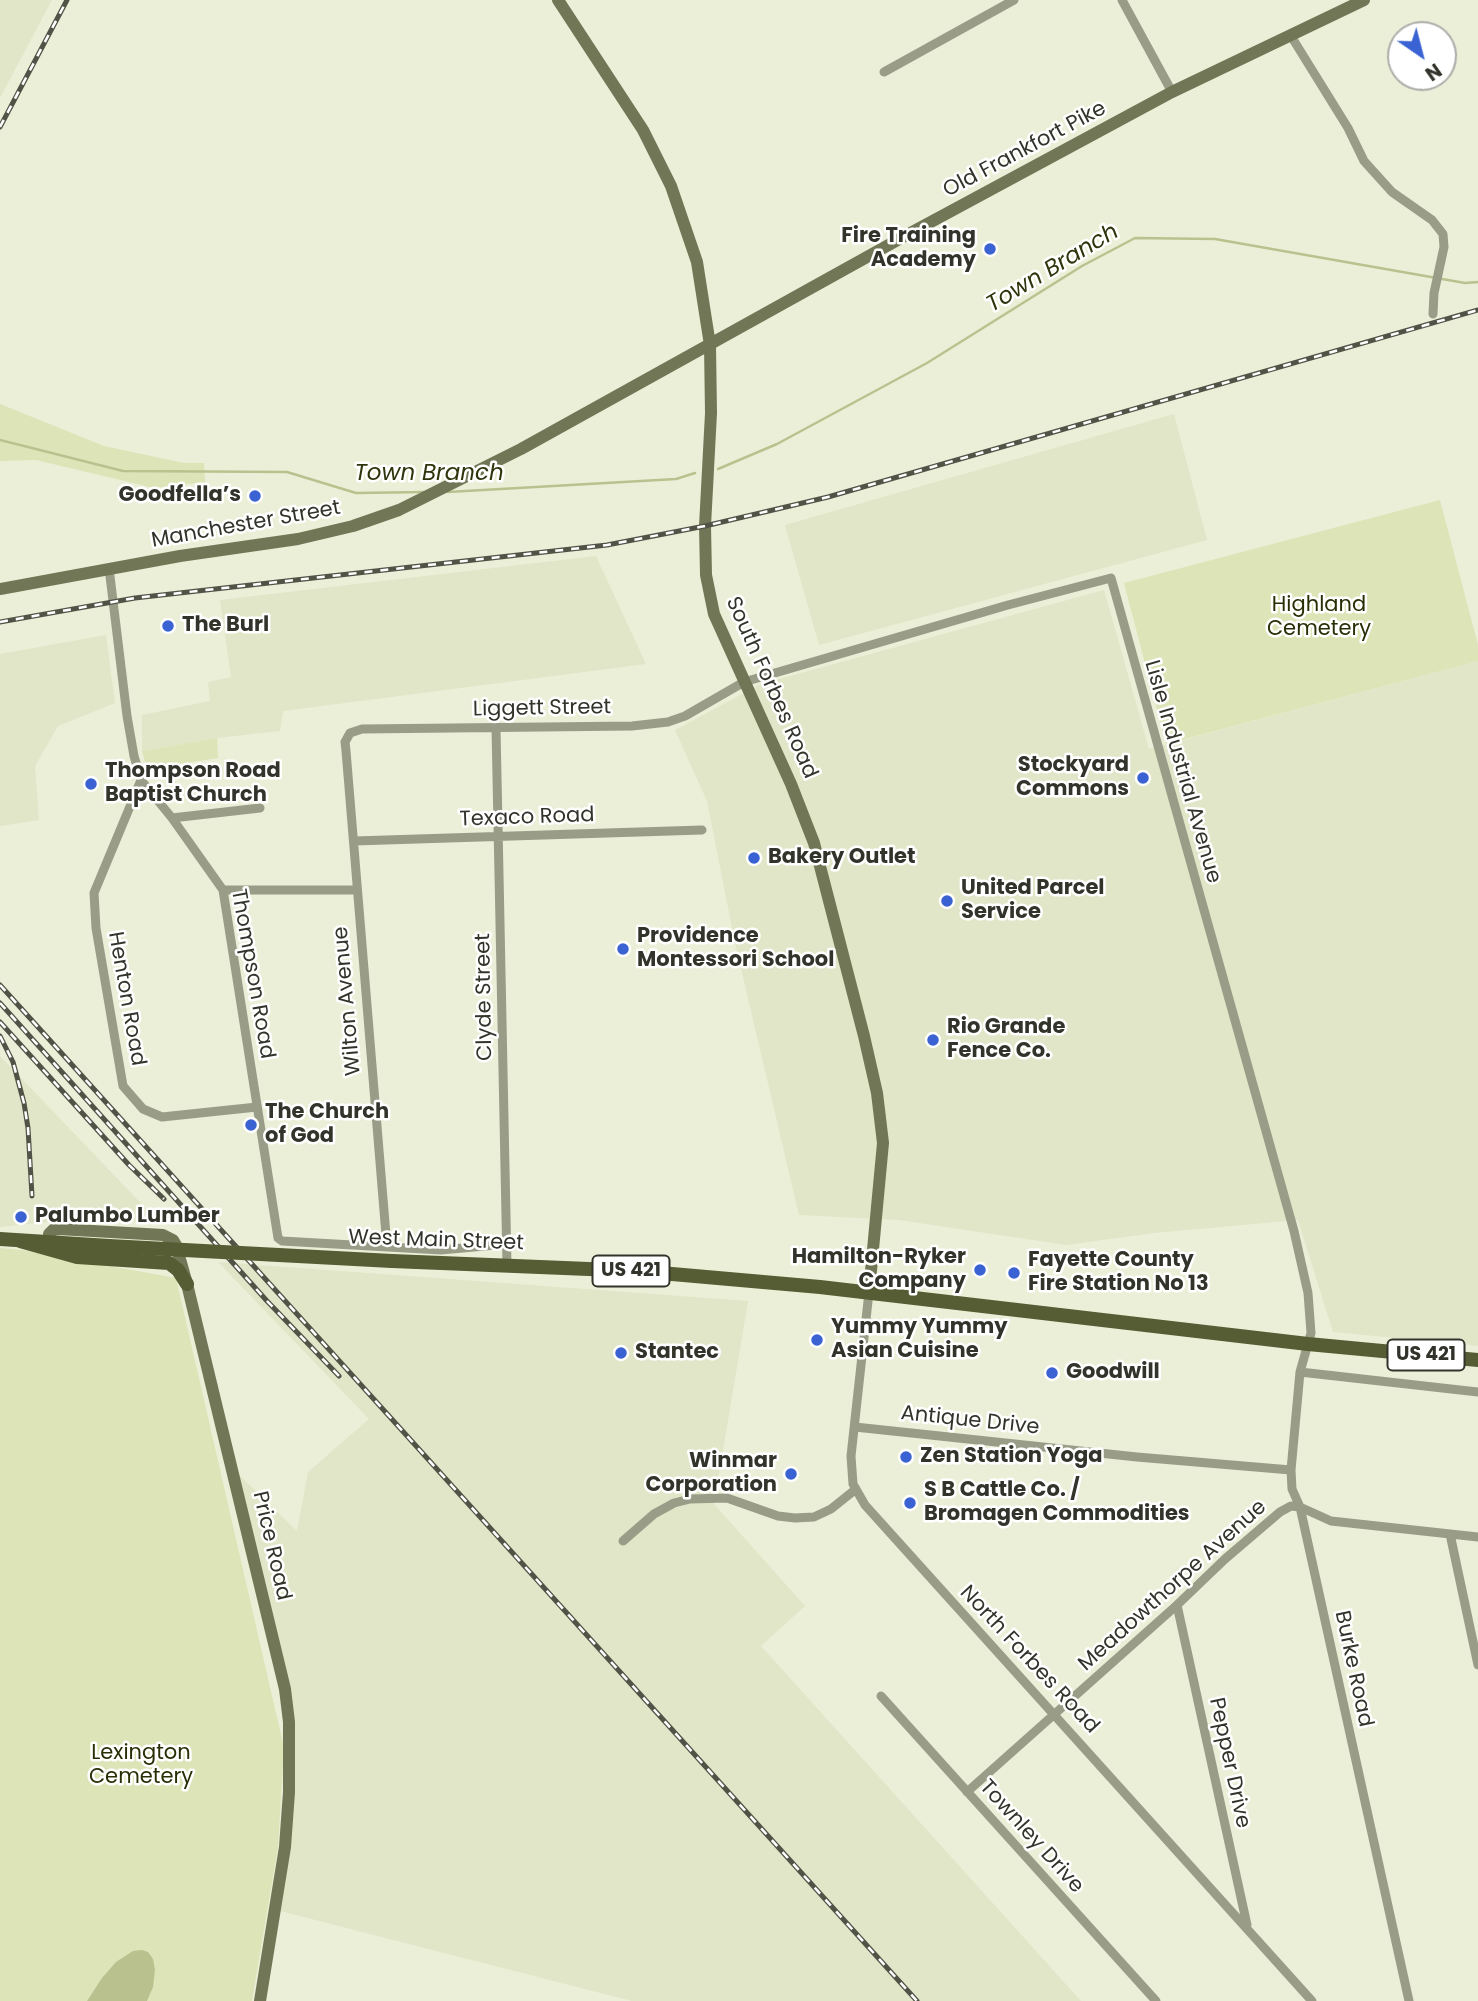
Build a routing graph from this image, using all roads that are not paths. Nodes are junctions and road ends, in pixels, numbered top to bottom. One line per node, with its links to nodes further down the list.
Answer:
1 (558, 0): 10 (main road, South Forbes Road)
2 (1014, 0): 5 (street)
3 (1122, 0): 8 (street)
4 (1364, 0): 6 (main road, Old Frankfort Pike)
5 (1003, 3): 7 (street)
6 (1291, 36): 8 (main road, Old Frankfort Pike); 9 (street)
7 (884, 72)
8 (1172, 92): 10 (main road, Old Frankfort Pike)
9 (1433, 314)
10 (710, 345): 11 (main road, Manchester Street); 13 (main road, South Forbes Road)
11 (109, 568): 12 (main road, Manchester Street); 16 (street, Thompson Road)
12 (0, 589)
13 (744, 682): 14 (street, Liggett Street); 32 (main road, South Forbes Road); 33 (street, Lisle Industrial Avenue)
14 (496, 728): 15 (street, Liggett Street); 20 (street, Clyde Street)
15 (346, 751): 21 (street, Wilton Avenue)
16 (141, 780): 18 (street, Thompson Road); 24 (street, Henton Road)
17 (260, 808): 18 (street)
18 (172, 818): 22 (street, Thompson Road)
19 (702, 830): 20 (street, Texaco Road)
20 (499, 837): 21 (street, Texaco Road); 28 (street, Clyde Street)
21 (354, 841): 23 (street, Wilton Avenue)
22 (223, 890): 23 (street); 24 (street, Thompson Road)
23 (356, 890): 29 (street, Wilton Avenue)
24 (257, 1107): 29 (street, Thompson Road)
25 (0, 1239): 26 (main road, West Main Street / US 421)
26 (20, 1241): 27 (main road, West Main Street / US 421); 31 (main road)
27 (49, 1243): 29 (main road, West Main Street / US 421, bridge); 31 (main road, Price Road)
28 (507, 1244): 29 (street); 30 (street, Clyde Street)
29 (390, 1254): 30 (main road, West Main Street / US 421)
30 (507, 1265): 32 (main road, West Main Street / US 421)
31 (187, 1283): 50 (main road, Price Road)
32 (869, 1292): 33 (main road, US 421); 37 (street, North Forbes Road)
33 (1308, 1343): 34 (main road, US 421); 35 (street, Burke Road)
34 (1478, 1360)
35 (1300, 1373): 36 (street); 38 (street, Burke Road)
36 (1478, 1392)
37 (856, 1427): 38 (street, Antique Drive); 39 (street, North Forbes Road)
38 (1291, 1470): 40 (street, Burke Road)
39 (856, 1489): 43 (street); 47 (street, North Forbes Road)
40 (1300, 1507): 41 (street, Meadowthorpe Avenue); 44 (street, Meadowthorpe Avenue); 53 (street, Burke Road)
41 (1450, 1534): 42 (street, Meadowthorpe Avenue); 45 (street)
42 (1478, 1537)
43 (623, 1541)
44 (1177, 1605): 47 (street, Meadowthorpe Avenue); 49 (street, Pepper Drive)
45 (1478, 1665)
46 (881, 1696): 48 (street, Townley Drive)
47 (1055, 1714): 48 (street, Meadowthorpe Avenue); 49 (street, North Forbes Road)
48 (967, 1792): 51 (street, Townley Drive)
49 (1248, 1928): 52 (street, North Forbes Road)
50 (260, 2001)
51 (1156, 2001)
52 (1312, 2001)
53 (1409, 2001)

